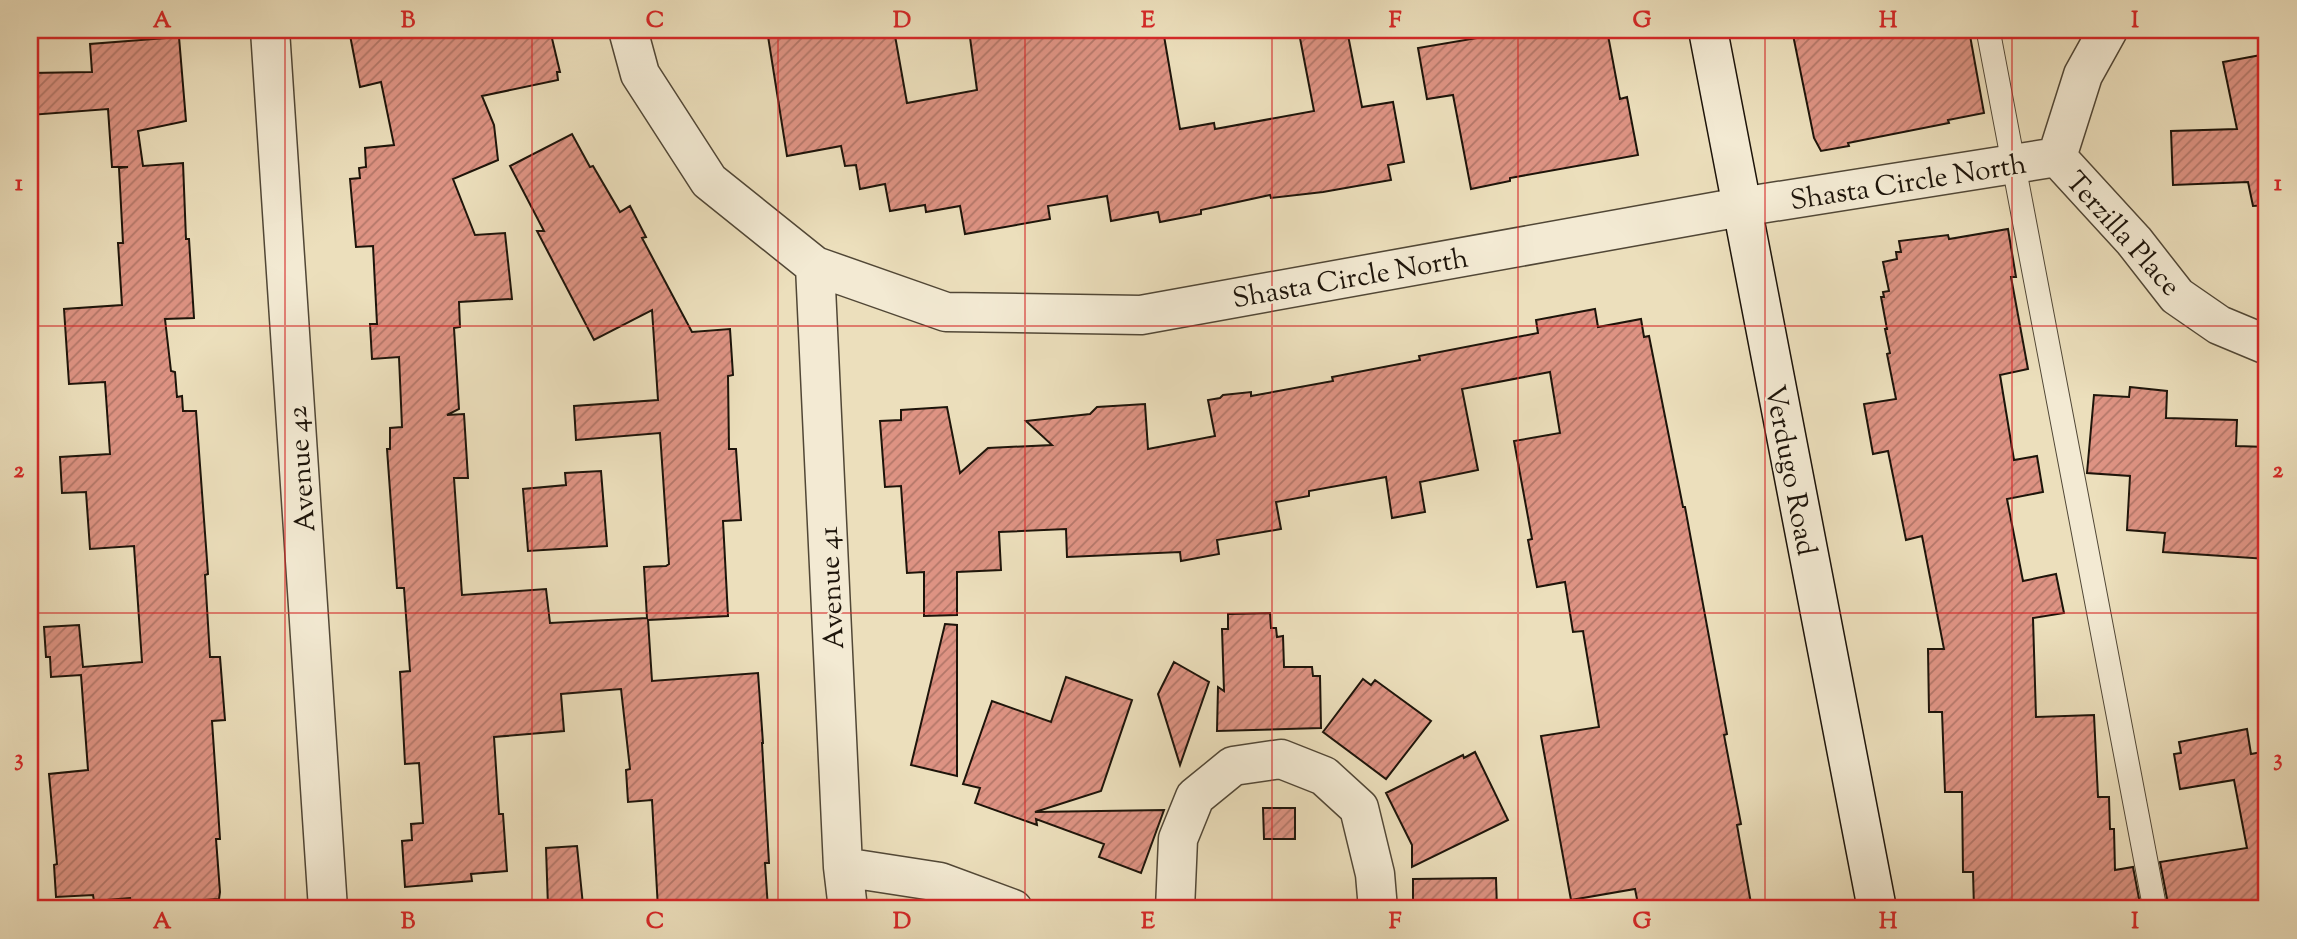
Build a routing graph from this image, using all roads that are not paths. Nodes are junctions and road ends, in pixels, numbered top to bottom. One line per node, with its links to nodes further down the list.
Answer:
1 (270, 30): 12 (street, Avenue 42)
2 (628, 30): 9 (street, Shasta Circle North)
3 (1708, 30): 8 (street, Verdugo Road)
4 (1988, 30): 7 (lane)
5 (2108, 30): 6 (street, Shasta Circle North)
6 (2057, 157): 7 (street, Shasta Circle North); 10 (street, Terzilla Place)
7 (2012, 164): 8 (street, Shasta Circle North); 18 (lane)
8 (1741, 207): 9 (street, Shasta Circle North); 17 (street, Verdugo Road)
9 (815, 266): 11 (street, Avenue 41)
10 (2267, 345)
11 (844, 867): 13 (street, Avenue 41); 14 (street)
12 (328, 909)
13 (848, 909)
14 (1013, 909)
15 (1175, 909): 16 (street)
16 (1378, 909)
17 (1877, 909)
18 (2155, 909)

